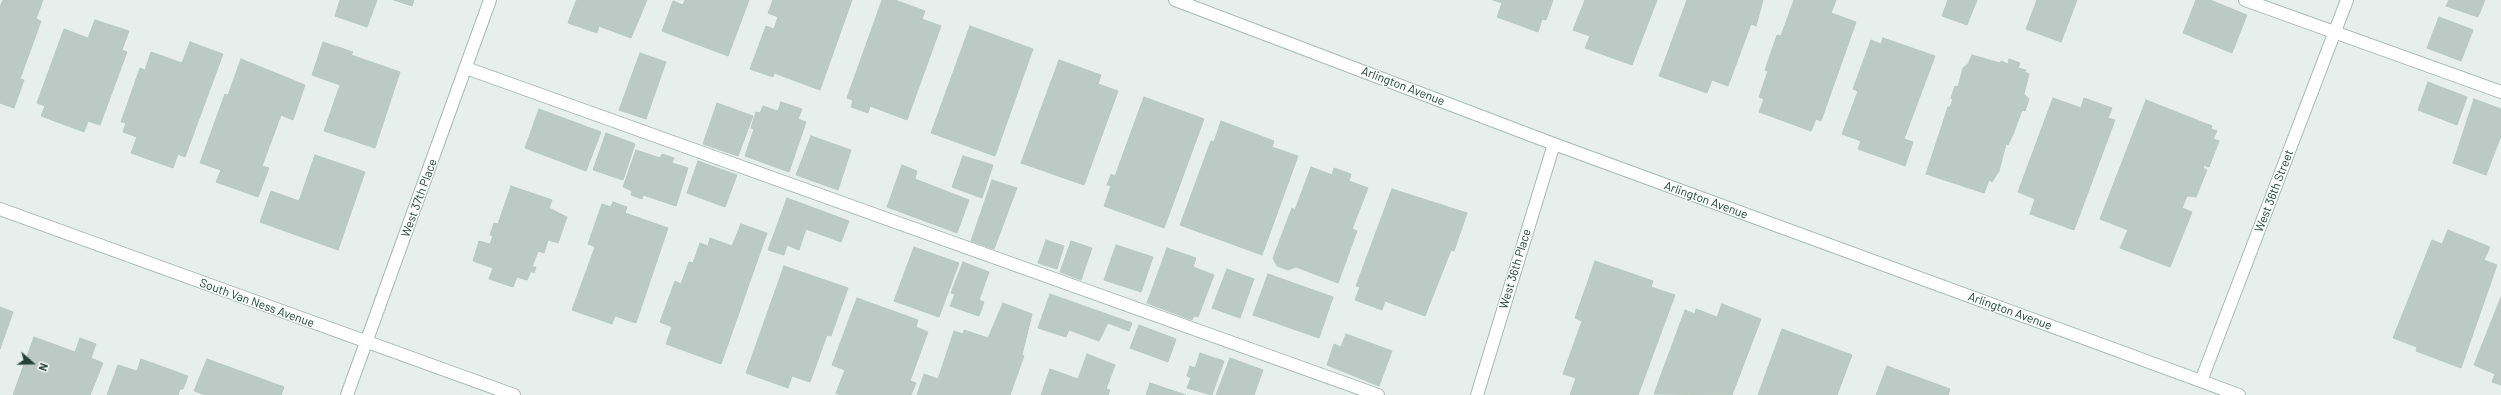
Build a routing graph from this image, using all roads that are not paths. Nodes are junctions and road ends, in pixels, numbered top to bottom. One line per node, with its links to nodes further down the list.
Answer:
1 (490, 0): 6 (street, West 37th Place)
2 (1175, 0): 8 (street, Arlington Avenue)
3 (2245, 0): 5 (street)
4 (2347, 0): 5 (street, West 36th Street)
5 (2335, 34): 7 (street); 11 (street, West 36th Street)
6 (466, 68): 10 (street, West 37th Place); 14 (street)
7 (2501, 92)
8 (1554, 144): 11 (street, Arlington Avenue); 15 (street, West 36th Place)
9 (0, 209): 10 (street, South Van Ness Avenue)
10 (366, 343): 12 (street, West 37th Place); 13 (street, South Van Ness Avenue)
11 (2201, 381): 16 (street, Arlington Avenue)
12 (347, 395)
13 (514, 395)
14 (1378, 395)
15 (1477, 395)
16 (2239, 395)

